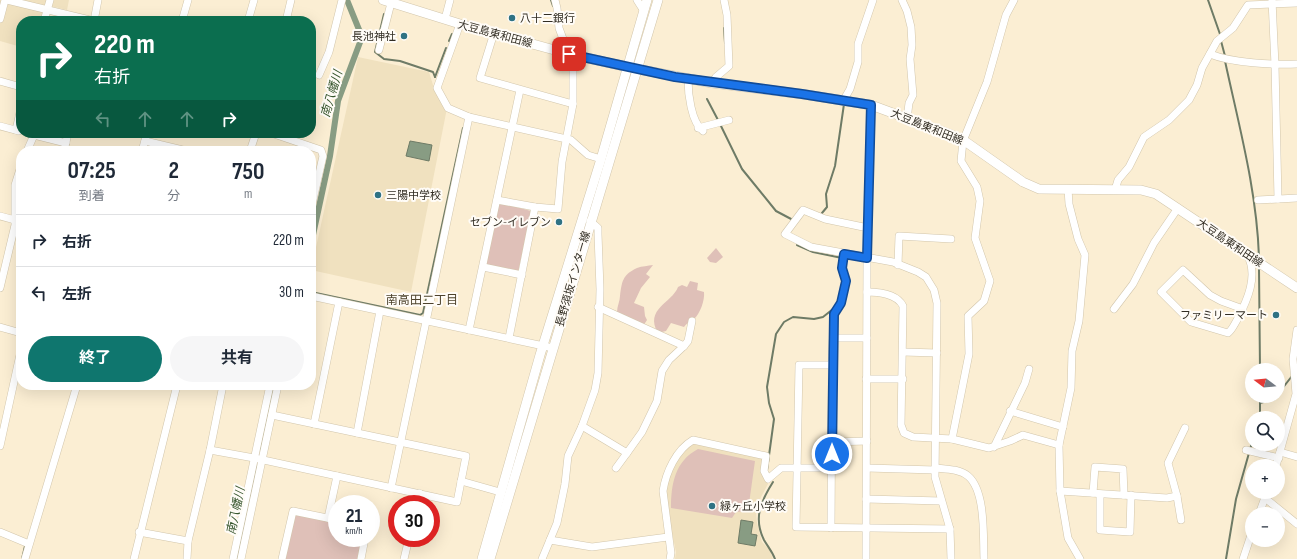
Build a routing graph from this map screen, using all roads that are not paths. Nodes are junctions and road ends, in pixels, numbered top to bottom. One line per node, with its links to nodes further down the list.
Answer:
1 (6, 0): 20 (street); 28 (street)
2 (50, 0): 20 (street)
3 (98, 0): 24 (street)
4 (188, 0): 25 (street)
5 (254, 0): 26 (street)
6 (291, 0): 27 (street)
7 (342, 0): 39 (street)
8 (450, 0): 29 (street)
9 (555, 0): 33 (street)
10 (637, 0): 21 (street)
11 (647, 0): 21 (main road, 長野須坂インター線)
12 (658, 0): 38 (main road, 長野須坂インター線)
13 (724, 0): 42 (street)
14 (873, 0): 45 (street)
15 (902, 0): 49 (street)
16 (1014, 0): 60 (street)
17 (387, 1): 29 (main road, 大豆島東和田線); 32 (street)
18 (1272, 2): 19 (street); 34 (street); 36 (street)
19 (1297, 3)
20 (47, 9): 22 (street); 23 (street)
21 (644, 11): 37 (main road, 長野須坂インター線)
22 (45, 16)
23 (74, 16)
24 (95, 16)
25 (183, 16)
26 (249, 16)
27 (287, 16)
28 (0, 19)
29 (445, 19): 30 (main road, 大豆島東和田線)
30 (460, 24): 31 (main road, 大豆島東和田線); 48 (street)
31 (494, 33): 33 (main road, 大豆島東和田線); 44 (street)
32 (379, 50)
33 (569, 54): 37 (main road, 大豆島東和田線); 46 (street)
34 (1210, 54): 36 (street); 71 (street)
35 (1297, 64): 36 (street)
36 (1275, 65): 73 (street)
37 (627, 67): 38 (main road, 大豆島東和田線); 67 (main road, 長野須坂インター線)
38 (637, 69): 40 (main road, 大豆島東和田線); 80 (main road, 長野須坂インター線)
39 (319, 75)
40 (688, 79): 42 (main road, 大豆島東和田線); 50 (street)
41 (0, 81): 43 (street)
42 (712, 83): 45 (main road, 大豆島東和田線)
43 (16, 86)
44 (520, 90): 46 (street); 52 (street)
45 (843, 101): 47 (main road, 大豆島東和田線)
46 (573, 104): 58 (street)
47 (871, 105): 49 (main road, 大豆島東和田線); 81 (street)
48 (468, 117): 52 (street); 99 (street)
49 (907, 119): 60 (main road, 大豆島東和田線)
50 (729, 120)
51 (0, 126): 53 (street)
52 (512, 127): 58 (street); 74 (street)
53 (16, 129)
54 (46, 138): 61 (street)
55 (67, 138): 61 (street)
56 (146, 138): 59 (street)
57 (286, 138): 65 (street)
58 (567, 139): 67 (street); 76 (street)
59 (146, 141): 63 (street); 64 (street)
60 (963, 141): 70 (main road, 大豆島東和田線); 132 (street)
61 (66, 143): 62 (street)
62 (65, 146)
63 (144, 146)
64 (166, 146)
65 (309, 146)
66 (316, 148): 69 (street)
67 (601, 159): 108 (main road, 長野須坂インター線)
68 (16, 182): 79 (street)
69 (316, 187)
70 (1068, 189): 71 (main road, 大豆島東和田線); 128 (street)
71 (1115, 190): 77 (main road, 大豆島東和田線)
72 (1297, 198): 73 (street)
73 (1278, 199): 75 (street)
74 (498, 200): 76 (street); 87 (street)
75 (1258, 200)
76 (535, 207): 89 (street)
77 (1178, 208): 84 (main road, 大豆島東和田線); 96 (street)
78 (0, 216): 79 (street)
79 (15, 220): 88 (street)
80 (590, 220): 95 (street); 110 (main road, 長野須坂インター線)
81 (868, 228): 83 (street); 85 (street)
82 (951, 239): 86 (street)
83 (844, 254): 85 (street); 106 (street)
84 (1247, 255): 91 (main road, 大豆島東和田線); 97 (street)
85 (867, 258): 86 (street); 92 (street)
86 (898, 265): 112 (street)
87 (483, 267): 89 (street); 102 (street)
88 (2, 273): 90 (street)
89 (522, 275): 105 (street)
90 (0, 288)
91 (1297, 288)
92 (867, 292): 107 (street); 111 (street)
93 (316, 297): 94 (street)
94 (339, 302): 98 (street); 126 (street)
95 (598, 307): 109 (street); 127 (street)
96 (1114, 309)
97 (1243, 309): 97 (street)
98 (380, 311): 99 (street); 130 (street)
99 (426, 320): 102 (street); 134 (street)
100 (692, 321): 109 (street)
101 (0, 327): 104 (street)
102 (469, 330): 105 (street)
103 (1297, 330): 123 (street)
104 (16, 332)
105 (509, 338): 108 (street)
106 (833, 338): 107 (street); 113 (street)
107 (867, 338): 116 (street)
108 (543, 345): 110 (street); 156 (main road, 長野須坂インター線)
109 (684, 346): 141 (street)
110 (553, 348): 190 (main road, 長野須坂インター線)
111 (903, 352): 112 (street); 117 (street)
112 (937, 352): 131 (street)
113 (832, 365): 135 (street); 148 (street)
114 (1029, 369): 124 (street)
115 (16, 373): 137 (street)
116 (866, 379): 117 (street); 133 (street)
117 (903, 379): 131 (street)
118 (75, 390): 177 (street)
119 (176, 390): 173 (street)
120 (222, 390): 139 (street)
121 (269, 390): 144 (street)
122 (277, 390): 125 (street)
123 (1296, 394): 142 (street)
124 (1010, 411): 128 (street); 138 (street)
125 (272, 416): 126 (street); 145 (street)
126 (314, 424): 130 (street)
127 (582, 426): 141 (street); 175 (street)
128 (1063, 427): 136 (street)
129 (1184, 428): 162 (street)
130 (357, 434): 134 (street)
131 (936, 437): 132 (street); 151 (street)
132 (952, 439): 138 (street)
133 (867, 441): 135 (street); 150 (street)
134 (400, 442): 153 (street); 154 (street)
135 (832, 442): 149 (street)
136 (1059, 445): 138 (street); 155 (street)
137 (0, 446)
138 (994, 447)
139 (210, 450): 144 (street); 176 (street)
140 (1254, 451): 142 (street)
141 (627, 453): 147 (street)
142 (1279, 455): 143 (street); 146 (street)
143 (1297, 457)
144 (254, 458): 145 (street); 184 (street)
145 (262, 459): 152 (street); 185 (street)
146 (1278, 459)
147 (616, 468)
148 (797, 468): 149 (street); 170 (street); 174 (street)
149 (832, 468): 170 (street)
150 (867, 468): 151 (street); 163 (street)
151 (936, 469): 165 (street); 195 (street)
152 (337, 476): 154 (street); 160 (street)
153 (461, 481): 156 (street); 157 (street)
154 (391, 488): 157 (street)
155 (1060, 491): 158 (street); 196 (street)
156 (500, 492): 189 (main road, 長野須坂インター線)
157 (419, 493)
158 (1093, 493): 159 (street); 161 (street)
159 (1100, 494): 161 (street); 161 (street)
160 (333, 495)
161 (1127, 495): 162 (street)
162 (1177, 496): 167 (street)
163 (866, 499): 165 (street); 169 (street)
164 (1270, 499): 168 (street)
165 (941, 501): 171 (street)
166 (328, 518): 186 (street)
167 (1181, 520)
168 (1297, 524)
169 (866, 527): 170 (street); 171 (street); 193 (street)
170 (831, 528)
171 (950, 529): 194 (street)
172 (0, 532): 177 (street)
173 (139, 532): 176 (street); 182 (street)
174 (668, 537): 175 (street); 192 (street)
175 (550, 540): 191 (street)
176 (188, 541): 183 (street)
177 (29, 544): 181 (street)
178 (363, 547): 187 (street)
179 (407, 547): 188 (street)
180 (1248, 547): 197 (street)
181 (25, 559)
182 (134, 559)
183 (186, 559)
184 (233, 559)
185 (242, 559)
186 (282, 559)
187 (361, 559)
188 (404, 559)
189 (482, 559)
190 (490, 559)
191 (542, 559)
192 (670, 559)
193 (866, 559)
194 (951, 559)
195 (984, 559)
196 (1080, 559)
197 (1244, 559)

